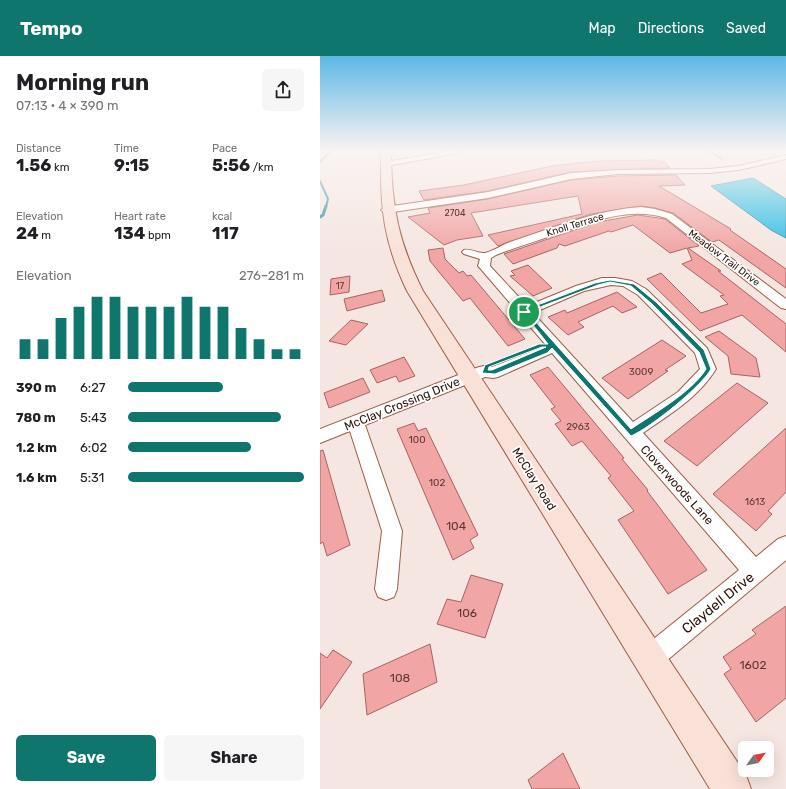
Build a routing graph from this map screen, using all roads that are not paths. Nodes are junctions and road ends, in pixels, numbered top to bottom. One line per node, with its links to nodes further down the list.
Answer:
1 (386, 185): 3 (main road, McClay Road)
2 (531, 185): 3 (street)
3 (386, 210): 10 (main road, McClay Road)
4 (661, 213): 6 (street, Knoll Terrace); 7 (street, Meadow Trail Drive)
5 (468, 252): 6 (street)
6 (489, 255): 8 (street, Cloverwoods Lane)
7 (786, 305)
8 (524, 312): 9 (street, Cloverwoods Lane); 12 (street)
9 (552, 345): 10 (street, McClay Crossing Drive); 12 (street, Cloverwoods Lane)
10 (476, 374): 11 (street, McClay Crossing Drive); 17 (main road, McClay Road)
11 (355, 422): 13 (street, McClay Crossing Drive); 16 (street)
12 (631, 433): 15 (street, Cloverwoods Lane)
13 (320, 436)
14 (786, 546): 15 (street, Claydell Drive)
15 (755, 572): 17 (street, Claydell Drive)
16 (386, 589)
17 (649, 659): 18 (main road, McClay Road)
18 (732, 789)

